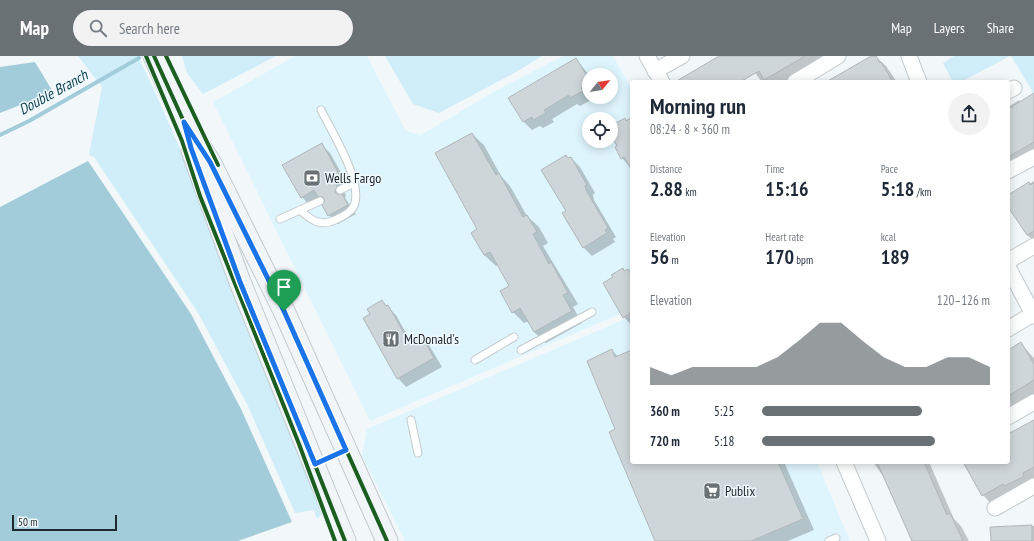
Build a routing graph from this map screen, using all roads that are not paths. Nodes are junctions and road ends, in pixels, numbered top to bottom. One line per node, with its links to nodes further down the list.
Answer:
1 (154, 56): 10 (main road)
2 (647, 56): 6 (street)
3 (682, 56): 6 (street)
4 (838, 56): 7 (street)
5 (909, 56): 8 (street)
6 (658, 76)
7 (798, 80)
8 (918, 80)
9 (321, 110): 13 (lane)
10 (184, 122): 30 (main road); 32 (main road)
11 (1034, 157): 12 (street)
12 (1010, 170)
13 (354, 183): 14 (lane); 16 (lane)
14 (340, 190)
15 (320, 201): 16 (lane)
16 (300, 210): 17 (lane)
17 (280, 219)
18 (1034, 246): 19 (street)
19 (1010, 260)
20 (1010, 271): 22 (street)
21 (592, 312): 25 (lane)
22 (1034, 315): 23 (street)
23 (1010, 328)
24 (514, 337): 26 (lane)
25 (521, 350)
26 (475, 360)
27 (1034, 402): 28 (street)
28 (1010, 416)
29 (411, 420): 31 (lane)
30 (346, 450): 32 (main road); 37 (main road)
31 (418, 453)
32 (315, 464): 36 (main road)
33 (845, 464): 38 (street)
34 (1034, 486): 35 (street)
35 (995, 508)
36 (345, 541)
37 (387, 541)
38 (878, 541)

